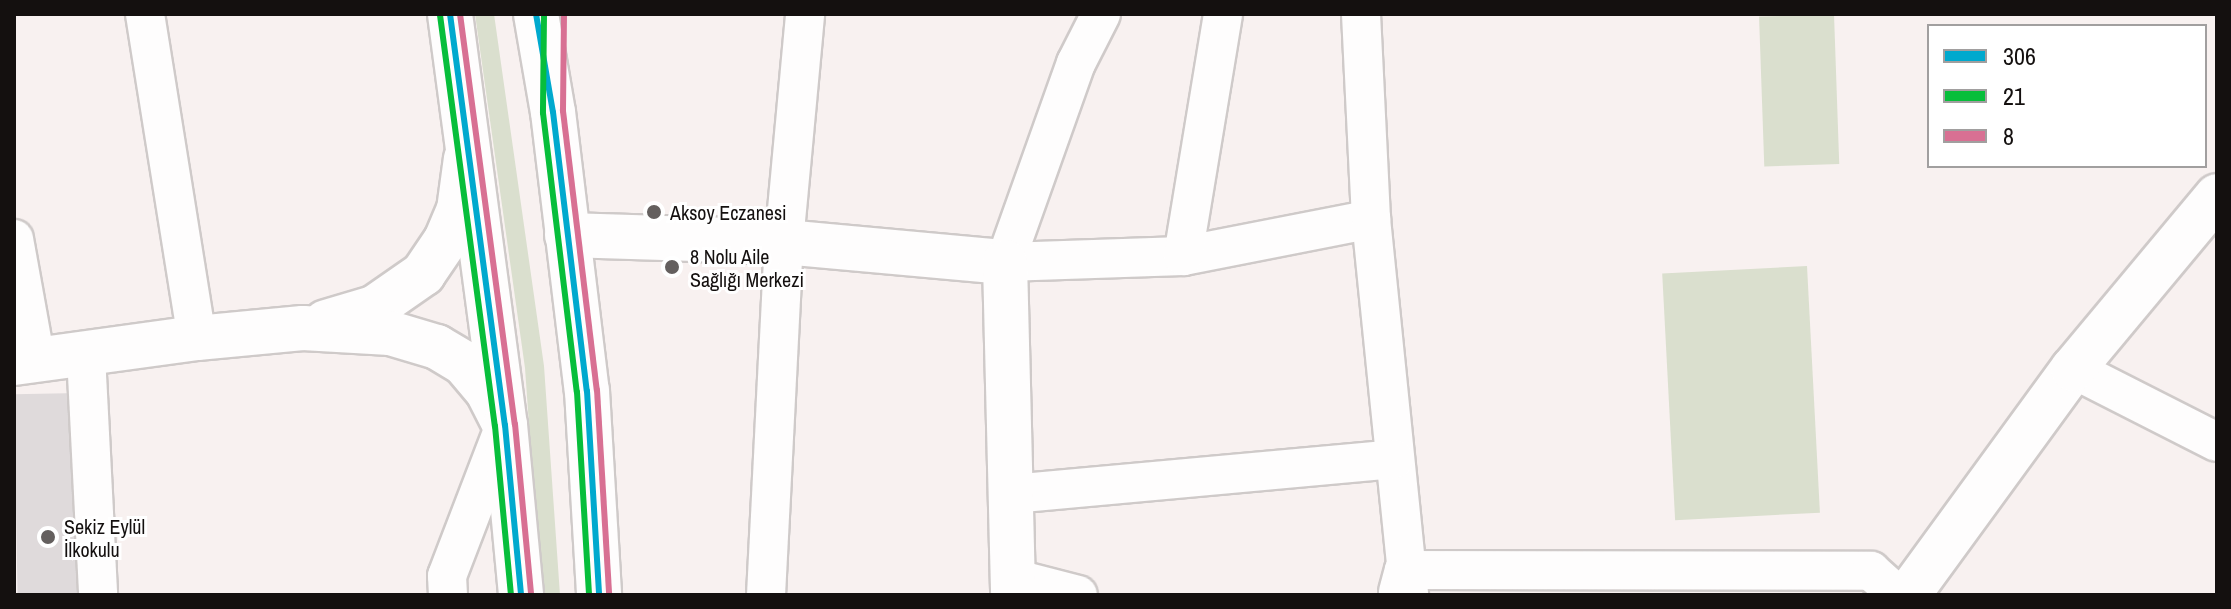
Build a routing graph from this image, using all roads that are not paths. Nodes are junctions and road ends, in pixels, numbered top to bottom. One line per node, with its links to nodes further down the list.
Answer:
1 (145, 14): 19 (street)
2 (450, 14): 10 (main road)
3 (536, 14): 9 (main road)
4 (554, 14): 9 (main road)
5 (805, 14): 15 (street)
6 (1101, 14): 17 (street)
7 (1223, 14): 16 (street)
8 (1361, 14): 12 (street)
9 (553, 112): 13 (main road)
10 (468, 140): 18 (main road); 23 (main road)
11 (2217, 196): 22 (main road)
12 (1371, 219): 16 (street); 25 (street)
13 (567, 235): 15 (main road); 32 (main road)
14 (14, 239): 21 (street)
15 (784, 242): 17 (main road); 33 (street)
16 (1183, 256): 17 (street)
17 (1005, 262): 26 (main road)
18 (303, 328): 19 (main road); 23 (main road)
19 (197, 338): 20 (main road)
20 (86, 355): 21 (main road); 29 (street)
21 (25, 362)
22 (2073, 369): 24 (street); 36 (main road)
23 (505, 425): 30 (street); 31 (main road)
24 (2216, 439)
25 (1394, 459): 26 (street); 28 (street)
26 (1011, 494): 27 (main road)
27 (1013, 586): 34 (street)
28 (1404, 587): 35 (street)
29 (98, 595)
30 (448, 595)
31 (521, 595)
32 (599, 595)
33 (766, 595)
34 (1078, 595)
35 (1898, 595)
36 (1908, 595)

